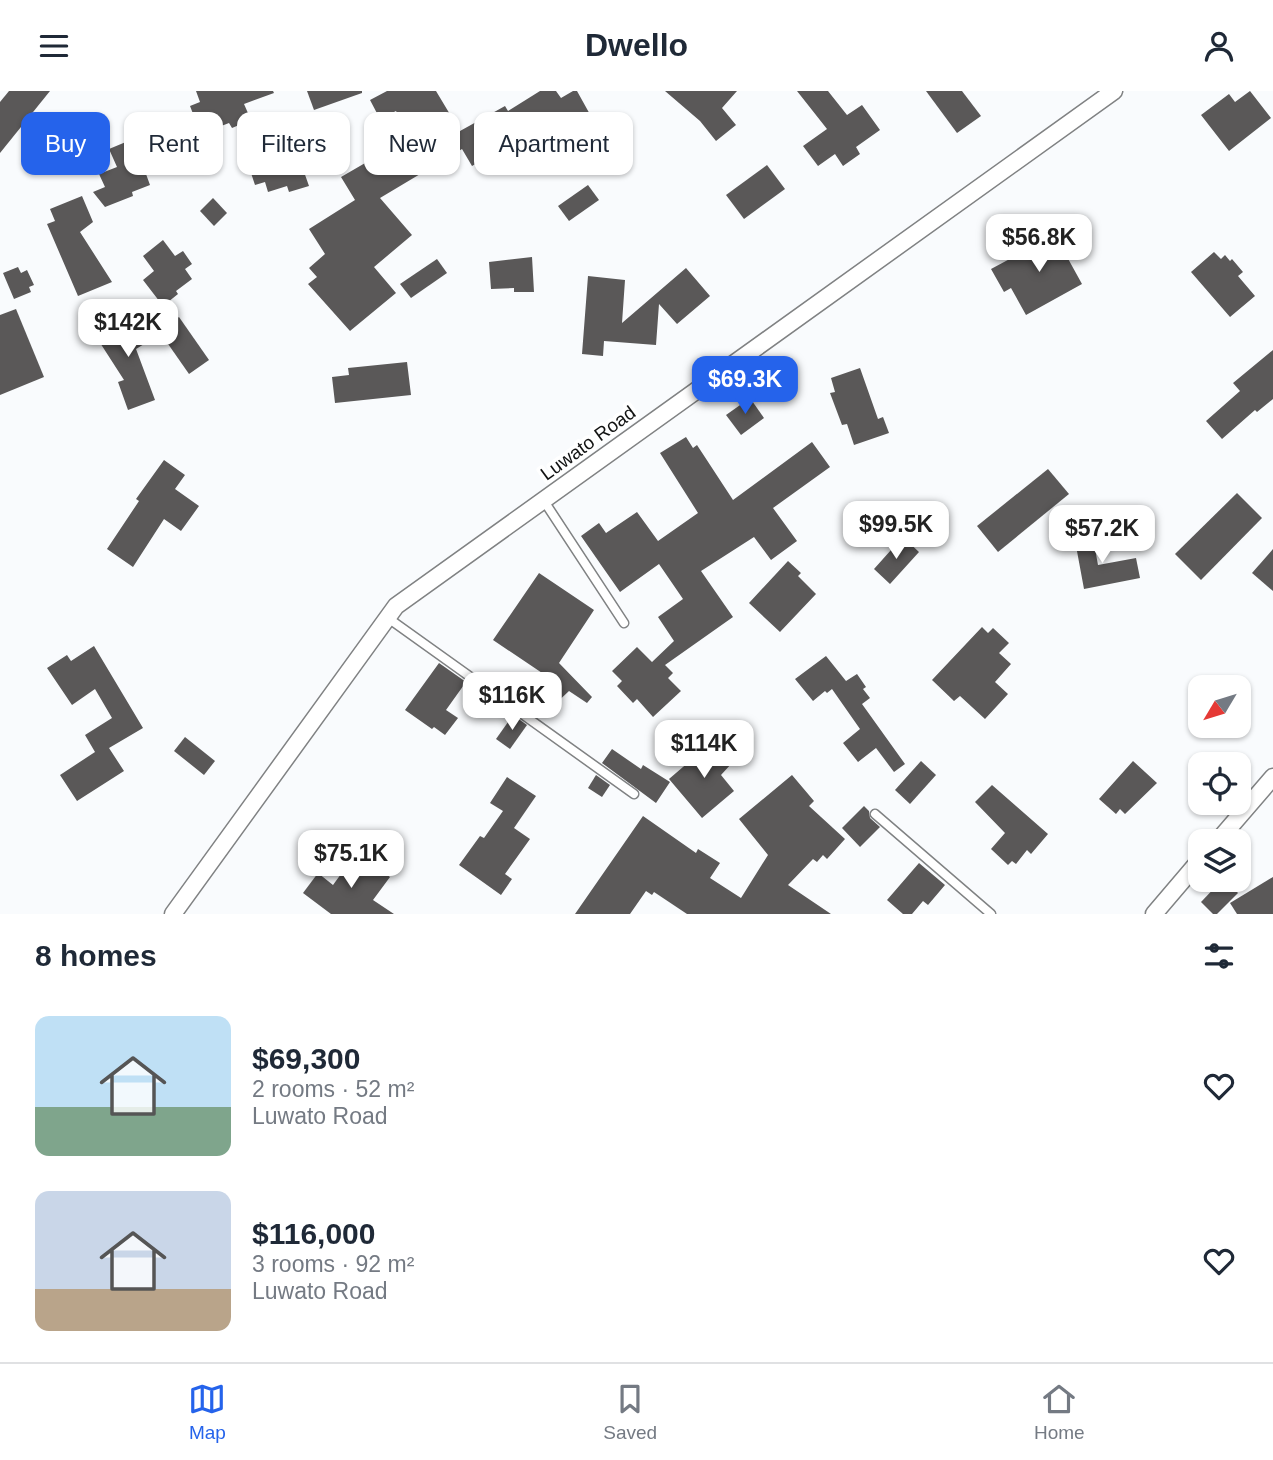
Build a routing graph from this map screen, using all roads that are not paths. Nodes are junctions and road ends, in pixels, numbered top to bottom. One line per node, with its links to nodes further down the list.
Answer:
1 (1114, 91): 2 (street, Luwato Road)
2 (544, 501): 3 (street, Luwato Road); 4 (lane)
3 (388, 618): 6 (lane); 10 (street, Luwato Road)
4 (624, 623)
5 (1273, 776): 8 (street)
6 (634, 795)
7 (875, 814): 11 (lane)
8 (1228, 829)
9 (1188, 874): 12 (street)
10 (173, 914)
11 (991, 914)
12 (1154, 914)

